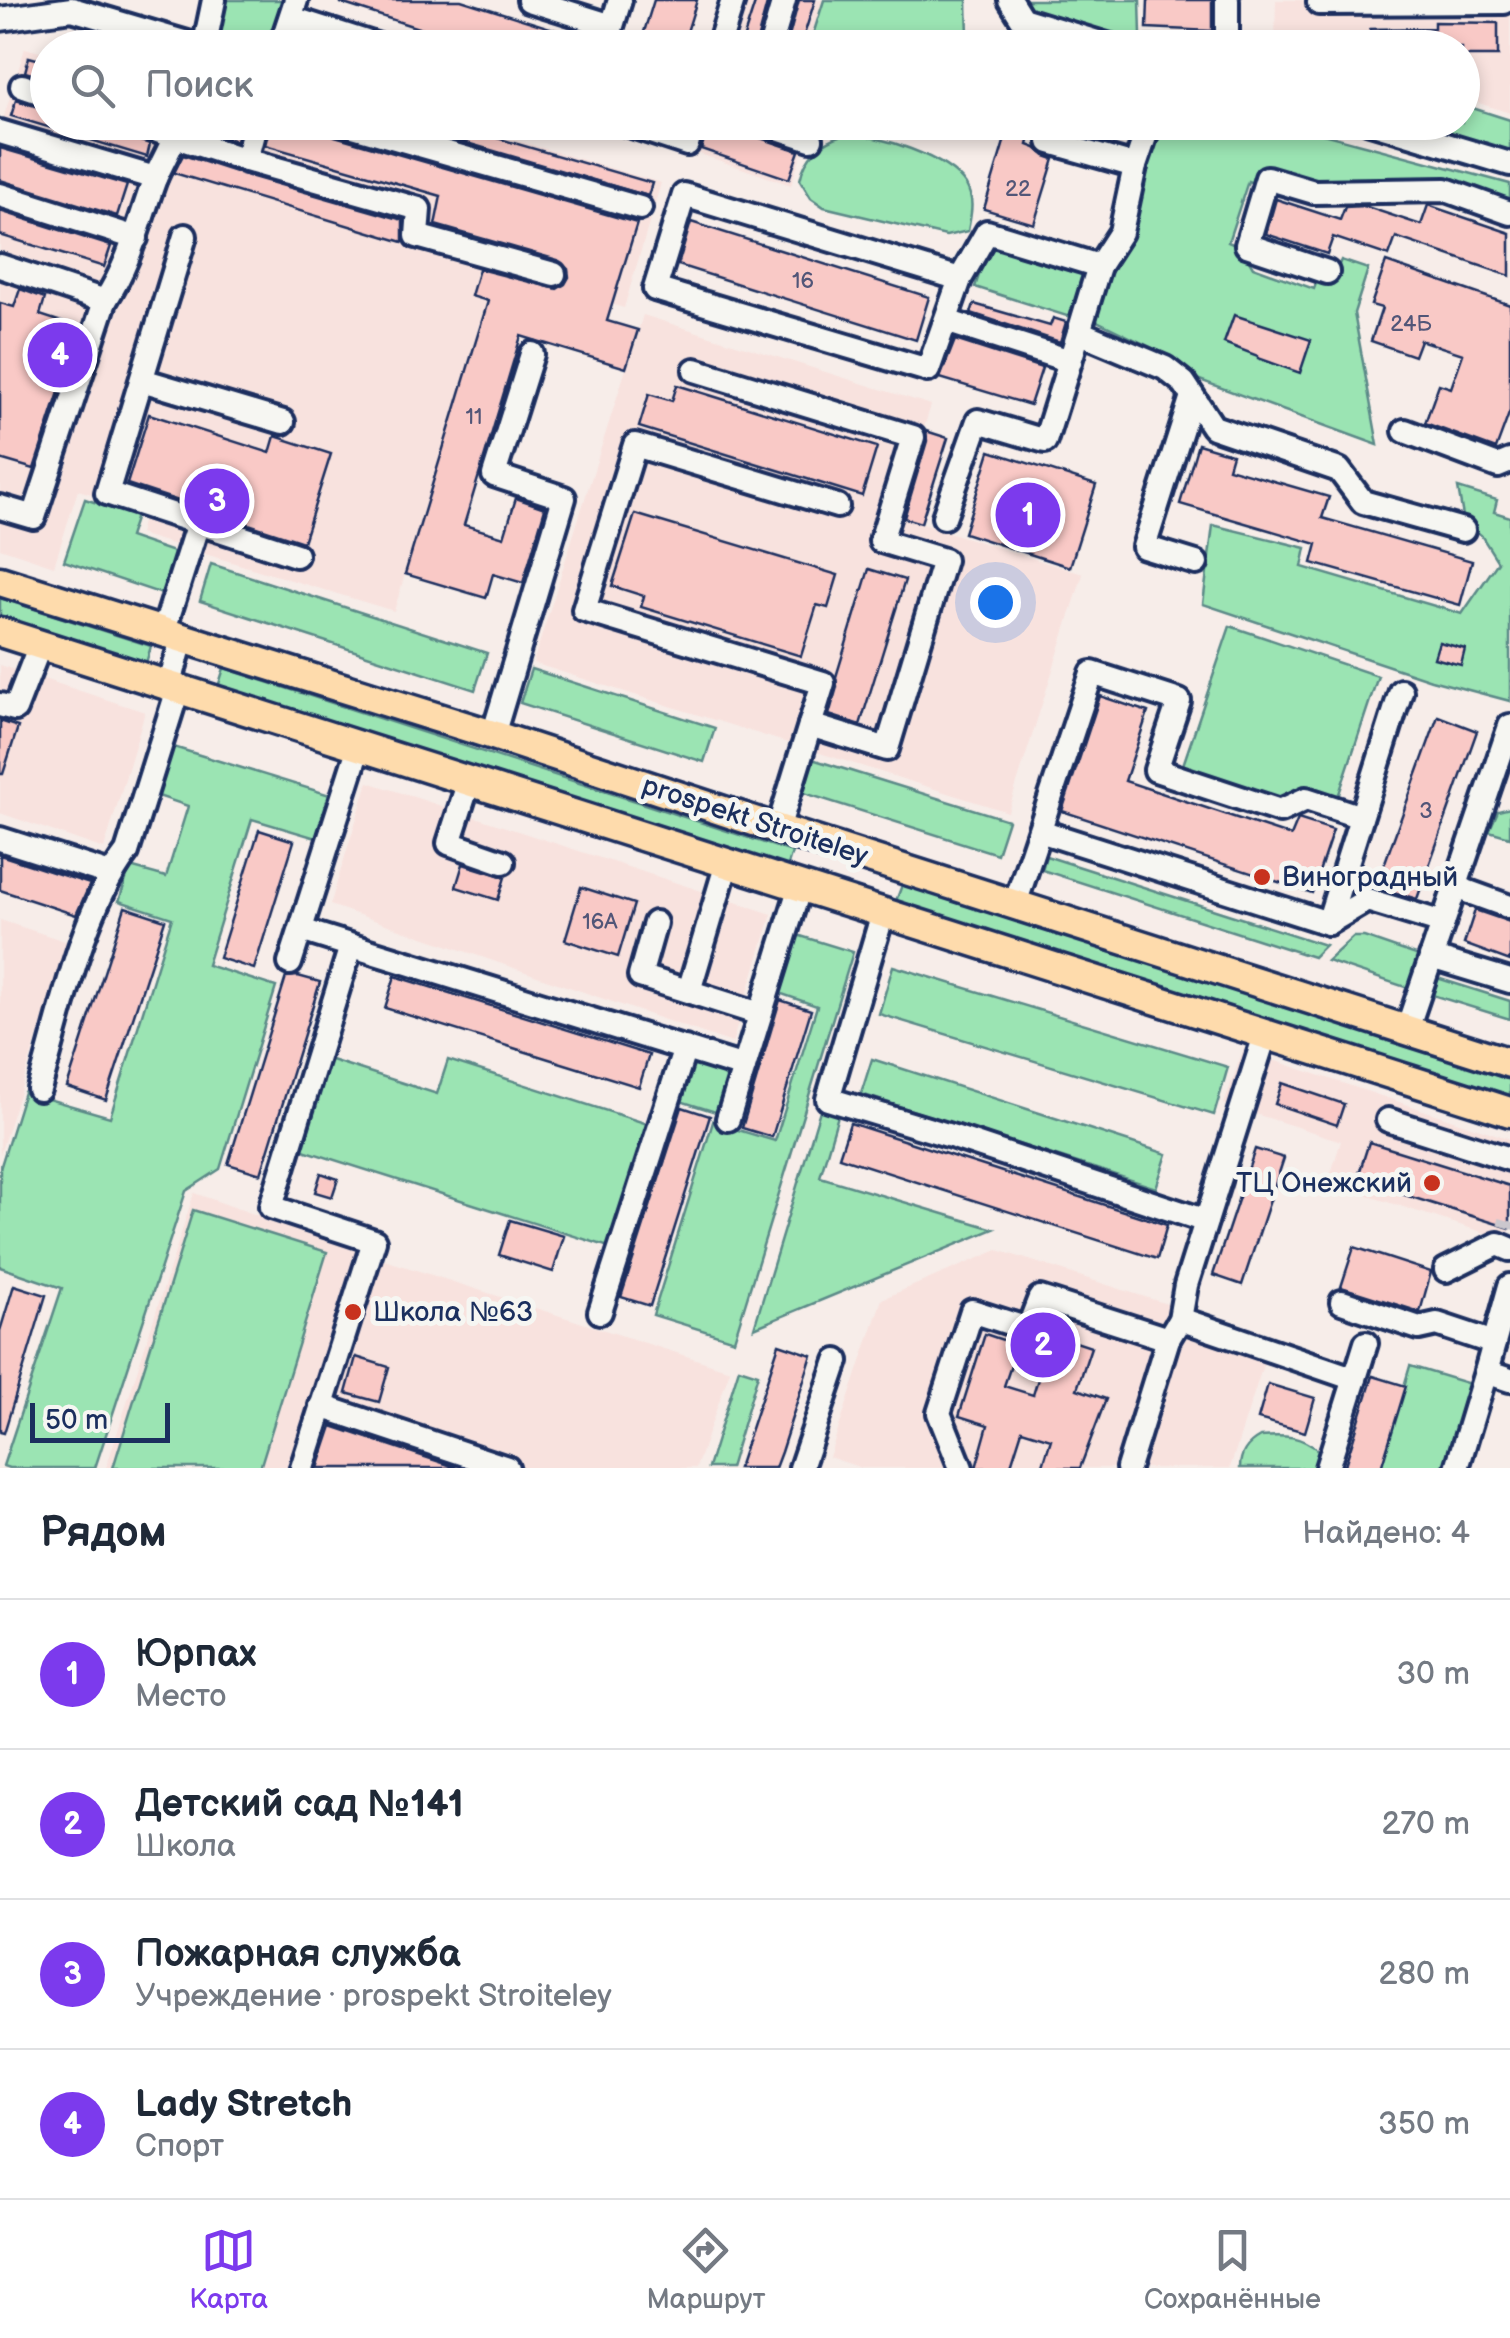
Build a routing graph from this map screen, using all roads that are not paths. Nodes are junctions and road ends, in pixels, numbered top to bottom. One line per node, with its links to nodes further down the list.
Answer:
1 (214, 0): 13 (street)
2 (529, 0): 3 (street)
3 (620, 0)
4 (733, 0): 15 (street)
5 (784, 0): 16 (street)
6 (1010, 0): 17 (street)
7 (1226, 0): 18 (street)
8 (1320, 0): 9 (street)
9 (1504, 2)
10 (294, 9): 14 (street)
11 (0, 19): 12 (street)
12 (143, 30)
13 (208, 30)
14 (342, 30)
15 (724, 30)
16 (775, 30)
17 (1058, 30)
18 (1226, 30)
19 (22, 86): 20 (street)
20 (30, 88)
21 (0, 132): 32 (street)
22 (173, 140): 32 (street)
23 (201, 140): 29 (street)
24 (251, 140): 29 (street)
25 (402, 140): 34 (street)
26 (1144, 140): 31 (street)
27 (1430, 140): 30 (street)
28 (1050, 142): 31 (street)
29 (246, 160): 41 (street)
30 (1510, 164)
31 (1135, 166): 39 (street)
32 (155, 178): 37 (street)
33 (0, 195): 37 (street)
34 (640, 208)
35 (1510, 213): 40 (street)
36 (185, 236): 49 (street)
37 (136, 238): 43 (street)
38 (0, 266): 43 (street)
39 (1099, 266): 42 (street); 45 (street)
40 (1328, 272)
41 (554, 274)
42 (960, 280): 44 (street); 44 (street)
43 (105, 301): 55 (street)
44 (946, 321): 47 (street)
45 (1079, 332): 47 (street); 50 (street)
46 (532, 354): 70 (street)
47 (1070, 361): 56 (street)
48 (695, 370): 68 (street)
49 (142, 380): 51 (street); 57 (street)
50 (1192, 396): 58 (street); 60 (street)
51 (283, 422)
52 (1405, 431): 53 (street)
53 (1510, 461)
54 (837, 506): 68 (street)
55 (0, 507)
56 (944, 517)
57 (198, 523): 59 (street); 63 (street)
58 (1463, 530)
59 (296, 555)
60 (1196, 563)
61 (0, 581): 63 (main road, prospekt Stroiteley)
62 (0, 632): 64 (main road, prospekt Stroiteley)
63 (173, 636): 65 (street); 70 (main road, prospekt Stroiteley)
64 (40, 645): 65 (main road, prospekt Stroiteley); 67 (street)
65 (174, 688): 71 (main road, prospekt Stroiteley); 81 (street)
66 (1402, 691): 73 (street)
67 (0, 705)
68 (810, 726): 74 (street)
69 (1510, 726): 82 (street)
70 (493, 735): 74 (main road, prospekt Stroiteley)
71 (359, 746): 72 (main road, prospekt Stroiteley); 90 (street)
72 (469, 781): 78 (street); 79 (main road, prospekt Stroiteley)
73 (1361, 816): 75 (street); 89 (street)
74 (778, 829): 77 (main road, prospekt Stroiteley)
75 (1040, 831): 84 (street); 89 (street)
76 (0, 839): 81 (street)
77 (815, 841): 80 (main road, prospekt Stroiteley); 83 (main road)
78 (503, 862)
79 (726, 863): 83 (main road, prospekt Stroiteley); 95 (street)
80 (900, 868): 84 (main road, prospekt Stroiteley); 86 (main road)
81 (110, 874): 102 (street)
82 (1456, 885): 85 (street); 87 (street)
83 (800, 886): 86 (main road, prospekt Stroiteley); 96 (street)
84 (1015, 904): 97 (main road, prospekt Stroiteley)
85 (1510, 907)
86 (884, 913): 98 (main road, prospekt Stroiteley); 107 (street)
87 (1443, 923): 89 (street); 92 (street)
88 (655, 924): 95 (street)
89 (1328, 924)
90 (301, 930): 91 (street); 93 (street)
91 (351, 946): 99 (street); 120 (street)
92 (1432, 957): 94 (street); 97 (street)
93 (290, 963)
94 (1510, 981)
95 (689, 992): 96 (street)
96 (760, 1014): 101 (street)
97 (1407, 1030): 100 (main road, prospekt Stroiteley)
98 (1264, 1035): 103 (main road, prospekt Stroiteley); 107 (street)
99 (684, 1048): 101 (street); 112 (street)
100 (1510, 1063)
101 (744, 1067): 104 (street)
102 (39, 1089)
103 (1510, 1112)
104 (728, 1119)
105 (1388, 1120): 106 (street)
106 (1510, 1159)
107 (1206, 1220): 113 (street)
108 (1507, 1241): 109 (street)
109 (1446, 1270)
110 (1510, 1286): 115 (street)
111 (1342, 1302): 115 (street)
112 (600, 1312)
113 (1174, 1329): 118 (street); 124 (street); 125 (street)
114 (1366, 1342): 118 (street)
115 (1494, 1343): 117 (street)
116 (836, 1361): 123 (street)
117 (1486, 1372): 119 (street); 127 (street)
118 (1355, 1379): 126 (street)
119 (1510, 1380)
120 (321, 1406): 121 (street); 122 (street)
121 (302, 1468)
122 (507, 1468)
123 (801, 1468)
124 (962, 1468)
125 (1128, 1468)
126 (1327, 1468)
127 (1457, 1468)

